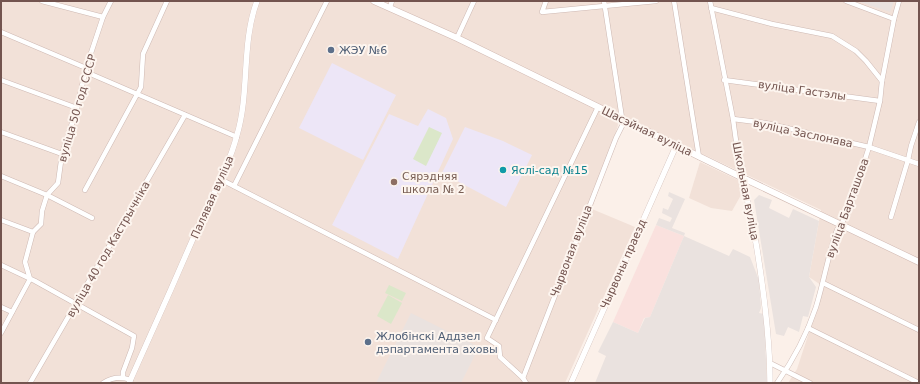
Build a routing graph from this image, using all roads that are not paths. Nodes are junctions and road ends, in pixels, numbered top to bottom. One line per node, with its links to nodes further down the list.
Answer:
1 (42, 1): 17 (street)
2 (111, 1): 17 (street, вуліца 50 год СССР)
3 (167, 1): 25 (street)
4 (257, 1): 34 (street, Палявая вуліца)
5 (327, 1): 44 (street)
6 (374, 1): 15 (main road, Шасэйная вуліца)
7 (474, 1): 20 (street)
8 (546, 1): 14 (street)
9 (656, 1): 14 (street)
10 (674, 1): 38 (street)
11 (710, 1): 16 (street, Школьная вуліца)
12 (846, 1): 18 (street)
13 (899, 1): 18 (street, вуліца Барташова)
14 (604, 3): 30 (street)
15 (391, 4): 20 (main road, Шасэйная вуліца)
16 (711, 8): 23 (street, Школьная вуліца); 24 (street)
17 (104, 17): 21 (street, вуліца 50 год СССР)
18 (894, 19): 24 (street, вуліца Барташова)
19 (1, 32): 21 (street)
20 (458, 38): 27 (main road, Шасэйная вуліца)
21 (86, 70): 25 (street); 28 (street, вуліца 50 год СССР)
22 (1, 80): 28 (street)
23 (724, 80): 26 (street, вуліца Гастэлы); 31 (street, Школьная вуліца)
24 (882, 81): 26 (street, вуліца Барташова)
25 (138, 94): 29 (street); 45 (street)
26 (880, 101): 36 (street, вуліца Барташова)
27 (598, 107): 30 (main road, Шасэйная вуліца); 59 (street)
28 (77, 108): 37 (street, вуліца 50 год СССР)
29 (185, 115): 34 (street); 56 (street, вуліца 40 год Кастрычніка)
30 (623, 119): 35 (main road, Шасэйная вуліца); 66 (street, Чырвоная вуліца)
31 (733, 119): 36 (street, вуліца Заслонава); 42 (street, Школьная вуліца)
32 (919, 122): 39 (street)
33 (1, 132): 37 (street)
34 (237, 137): 43 (street, Палявая вуліца)
35 (676, 146): 38 (main road, Шасэйная вуліца); 72 (street, Чырвоны праезд)
36 (869, 146): 39 (street, вуліца Заслонава); 50 (street, вуліца Барташова)
37 (62, 154): 46 (street, вуліца 50 год СССР)
38 (699, 156): 42 (main road, Шасэйная вуліца)
39 (908, 160): 40 (street, вуліца Заслонава); 47 (street)
40 (919, 164)
41 (1, 176): 46 (street)
42 (741, 178): 50 (main road, Шасэйная вуліца); 63 (street, Школьная вуліца)
43 (220, 179): 44 (street); 67 (street, Палявая вуліца)
44 (234, 186): 59 (street)
45 (85, 190)
46 (47, 194): 48 (street); 51 (street, вуліца 50 год СССР)
47 (891, 217)
48 (92, 218)
49 (1, 220): 51 (street)
50 (841, 224): 52 (main road, Шасэйная вуліца); 55 (street, вуліца Барташова)
51 (33, 232): 54 (street, вуліца 50 год СССР)
52 (919, 262)
53 (1, 266): 54 (street)
54 (30, 279): 56 (street); 58 (street)
55 (823, 283): 60 (street, вуліца Барташова); 61 (street)
56 (77, 304): 65 (street); 69 (street, вуліца 40 год Кастрычніка)
57 (1, 307): 58 (street)
58 (12, 312): 62 (street)
59 (496, 320): 66 (street)
60 (808, 328): 64 (street, вуліца Барташова); 68 (street)
61 (919, 330)
62 (1, 332)
63 (770, 363): 64 (street); 73 (street, Школьная вуліца)
64 (786, 371): 74 (street, вуліца Барташова); 75 (street)
65 (123, 377): 67 (street); 70 (street)
66 (523, 378): 71 (street)
67 (130, 381)
68 (919, 382)
69 (30, 383)
70 (103, 383)
71 (526, 383)
72 (571, 383)
73 (770, 383)
74 (777, 383)
75 (810, 383)

